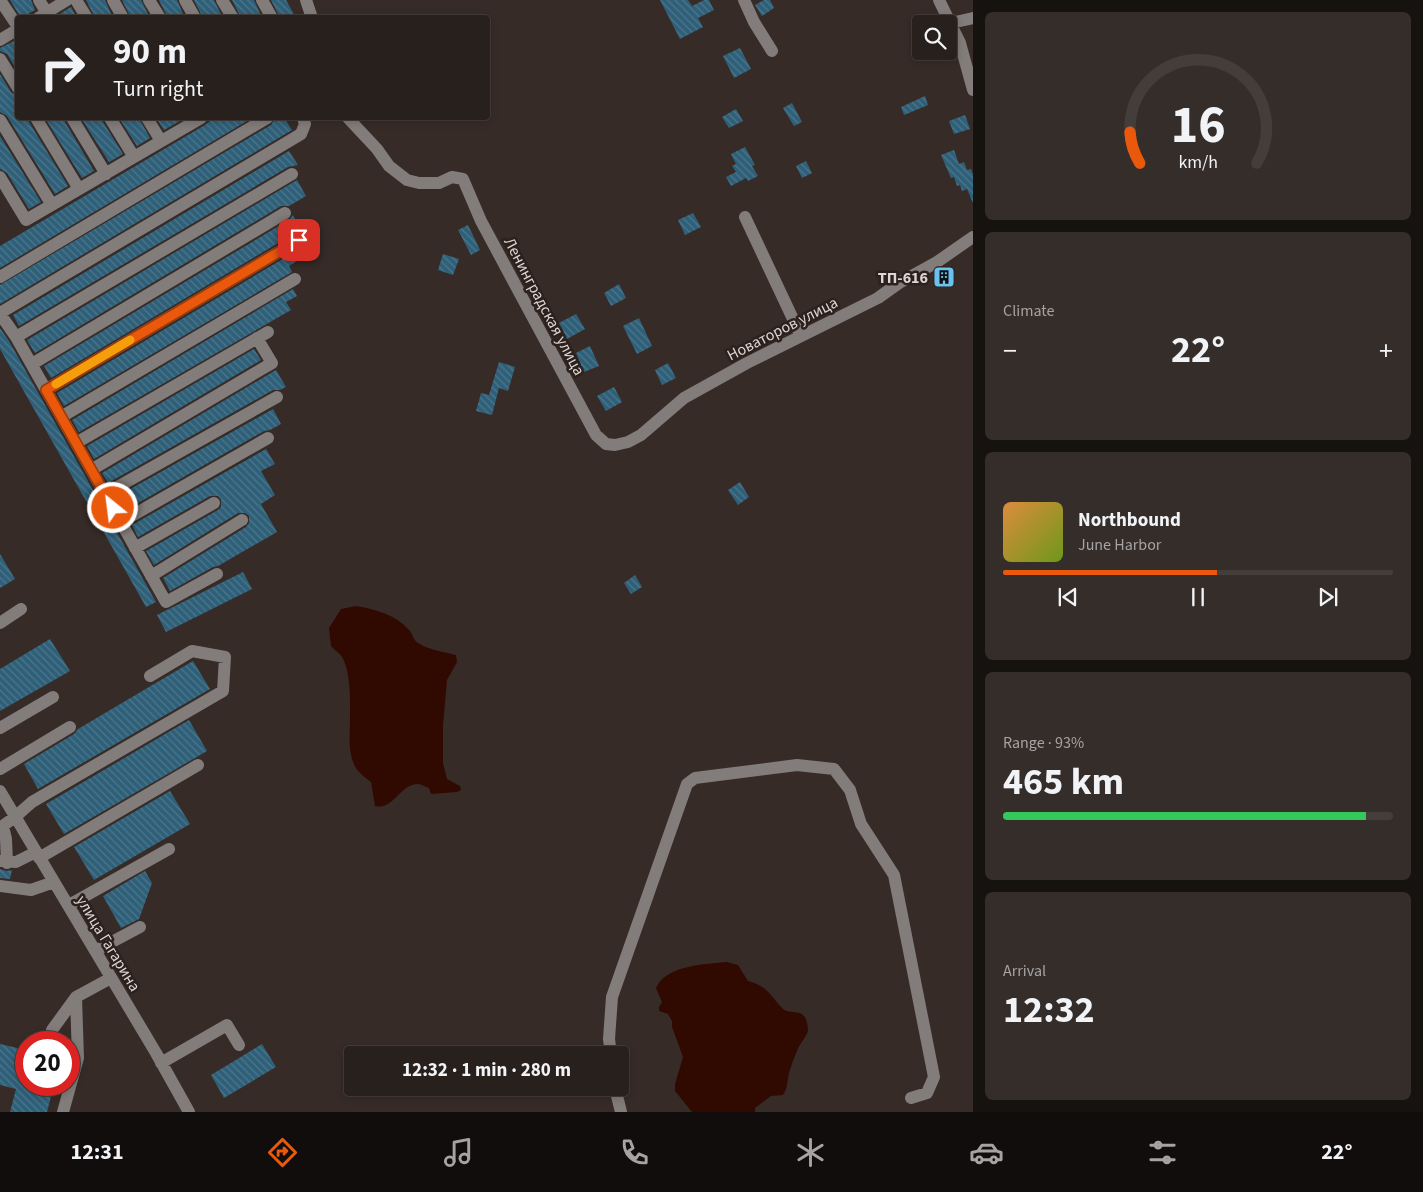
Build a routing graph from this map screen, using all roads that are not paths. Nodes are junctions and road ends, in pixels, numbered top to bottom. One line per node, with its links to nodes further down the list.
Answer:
1 (0, 0): 25 (street)
2 (39, 0): 13 (street)
3 (67, 0): 14 (street)
4 (76, 0): 15 (street)
5 (113, 0): 16 (street)
6 (149, 0): 17 (street)
7 (184, 0): 18 (street)
8 (222, 0): 19 (street)
9 (262, 0): 20 (street)
10 (306, 0): 21 (street)
11 (744, 0): 29 (street)
12 (939, 0): 22 (street)
13 (45, 15)
14 (46, 15)
15 (85, 15)
16 (121, 15)
17 (158, 15)
18 (193, 15)
19 (231, 15)
20 (270, 15)
21 (311, 15)
22 (946, 15)
23 (973, 18): 24 (street)
24 (957, 21)
25 (15, 23)
26 (15, 30): 28 (street)
27 (957, 37): 32 (street)
28 (0, 40)
29 (772, 51)
30 (0, 59): 31 (street)
31 (15, 83)
32 (973, 90)
33 (0, 120): 48 (street)
34 (37, 120): 47 (street)
35 (73, 120): 44 (street)
36 (111, 120): 43 (street)
37 (148, 120): 42 (street)
38 (264, 120): 53 (street)
39 (304, 120): 55 (street)
40 (350, 120): 65 (street, Ленинградская улица)
41 (186, 122): 42 (street)
42 (161, 141): 43 (street)
43 (134, 157): 44 (street)
44 (106, 174): 47 (street)
45 (292, 174): 58 (street)
46 (0, 178): 48 (street)
47 (79, 189): 48 (street)
48 (52, 206)
49 (284, 213): 59 (street)
50 (745, 216): 57 (street)
51 (973, 237): 57 (street, Новаторов улица)
52 (299, 240): 60 (street)
53 (0, 277)
54 (295, 279): 62 (street)
55 (0, 313)
56 (0, 317): 58 (street)
57 (801, 336): 65 (street, Новаторов улица)
58 (16, 337): 59 (street)
59 (32, 364): 60 (street)
60 (46, 390): 62 (street)
61 (277, 397): 67 (street)
62 (61, 417): 64 (street)
63 (268, 438): 70 (street)
64 (76, 443): 66 (street); 66 (street)
65 (606, 444)
66 (91, 470): 67 (street)
67 (105, 494): 70 (street)
68 (214, 503): 71 (street)
69 (242, 520): 73 (street)
70 (121, 522): 71 (street)
71 (135, 548): 73 (street)
72 (218, 574): 73 (street)
73 (151, 576)
74 (21, 609): 75 (street)
75 (0, 623)
76 (150, 676): 83 (street)
77 (53, 697): 79 (street)
78 (70, 727): 81 (street)
79 (0, 728)
80 (198, 765): 86 (street)
81 (0, 769)
82 (0, 791): 83 (street, улица Гагарина)
83 (15, 817): 84 (street); 86 (street, улица Гагарина)
84 (2, 827): 87 (street)
85 (169, 849): 90 (street)
86 (38, 855): 87 (street); 88 (street, улица Гагарина)
87 (4, 862)
88 (54, 882): 89 (street); 90 (street, улица Гагарина)
89 (0, 887)
90 (69, 905): 92 (street, улица Гагарина)
91 (140, 926): 92 (street)
92 (95, 951): 93 (street, улица Гагарина)
93 (111, 978): 94 (street); 98 (street, улица Гагарина)
94 (76, 997): 95 (street); 101 (street)
95 (52, 1030)
96 (239, 1044): 98 (street)
97 (610, 1046): 100 (street)
98 (162, 1063): 102 (street, улица Гагарина)
99 (617, 1096): 103 (street)
100 (911, 1098)
101 (63, 1112)
102 (189, 1112)
103 (621, 1112)

